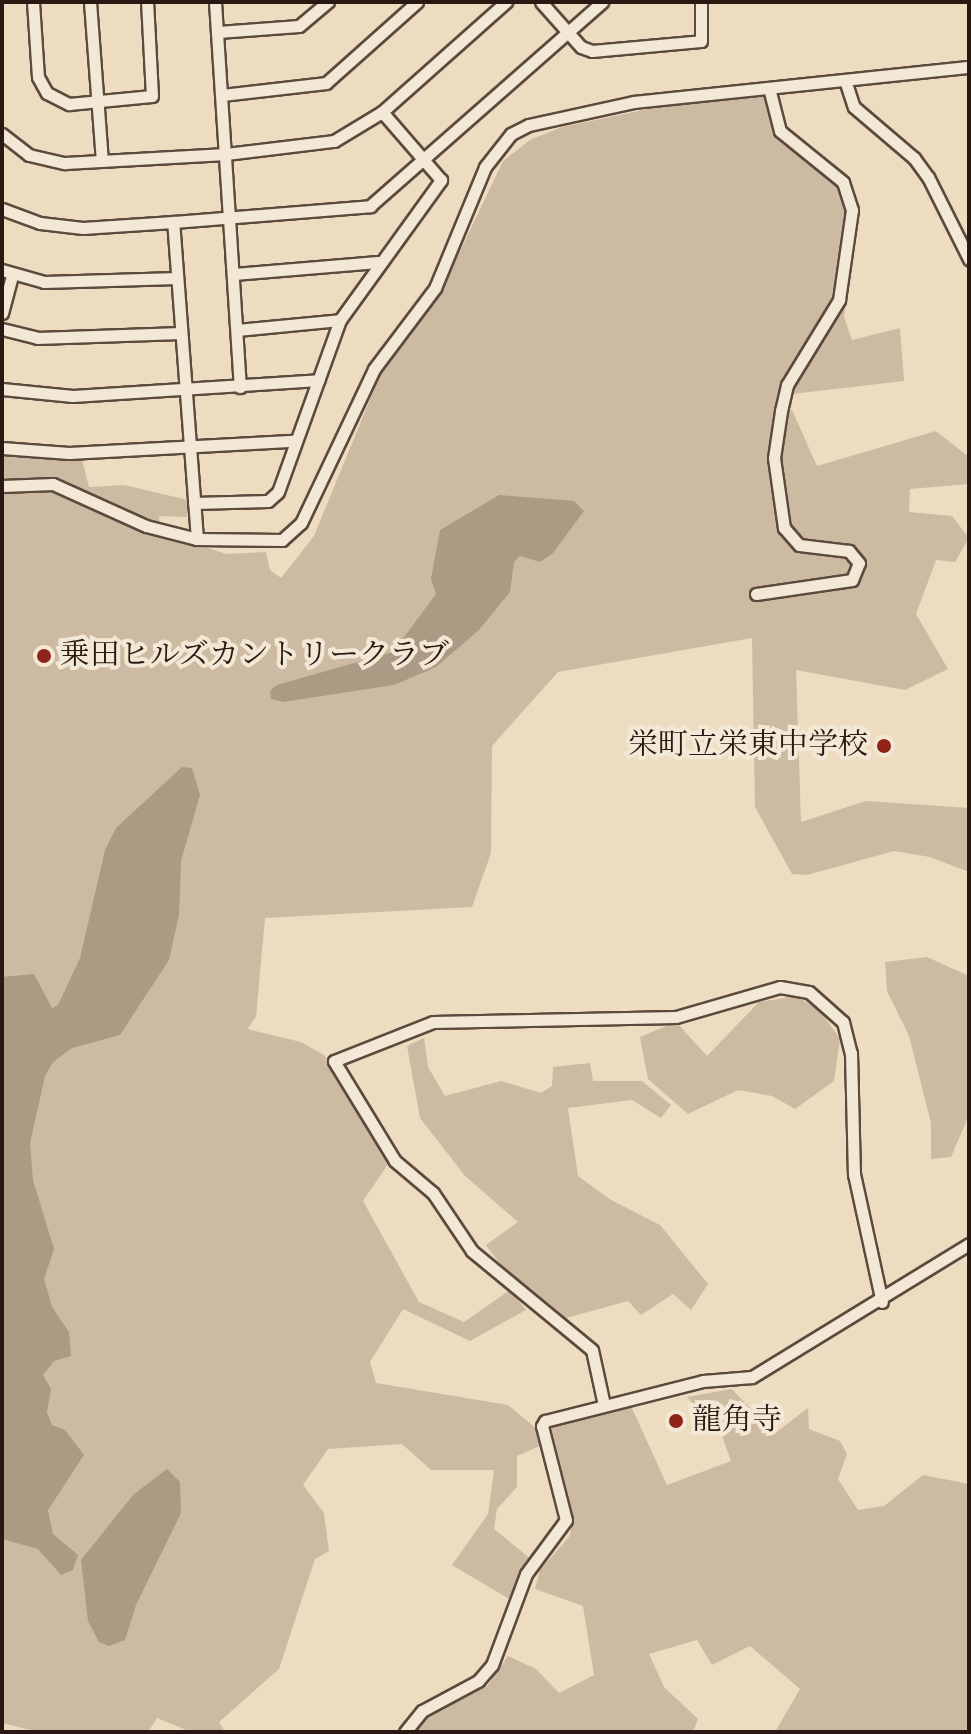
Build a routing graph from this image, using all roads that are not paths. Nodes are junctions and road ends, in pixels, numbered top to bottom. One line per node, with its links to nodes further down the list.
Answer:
1 (33, 2): 17 (street)
2 (90, 2): 17 (street)
3 (147, 2): 17 (street)
4 (215, 2): 11 (street)
5 (328, 2): 11 (street)
6 (417, 2): 16 (street)
7 (506, 2): 18 (street)
8 (541, 2): 12 (street)
9 (602, 2): 12 (street)
10 (701, 2): 12 (street)
11 (218, 32): 16 (street)
12 (568, 33): 21 (street)
13 (969, 67): 14 (street)
14 (845, 80): 15 (street); 26 (street)
15 (769, 88): 45 (street); 46 (street)
16 (222, 95): 20 (street)
17 (97, 103): 22 (street)
18 (382, 112): 20 (street); 21 (street)
19 (2, 134): 22 (street)
20 (226, 154): 22 (street); 24 (street)
21 (424, 160): 24 (street); 27 (street)
22 (102, 161)
23 (2, 209): 25 (street)
24 (230, 217): 25 (street); 29 (street)
25 (173, 222): 30 (street)
26 (969, 259)
27 (378, 262): 29 (street); 32 (street)
28 (7, 273): 30 (street); 31 (street)
29 (234, 274): 34 (street)
30 (177, 278): 35 (street)
31 (2, 313)
32 (340, 320): 34 (street); 36 (street)
33 (2, 329): 35 (street)
34 (237, 330): 37 (street)
35 (181, 333): 39 (street)
36 (318, 380): 37 (street); 40 (street)
37 (240, 387): 39 (street)
38 (2, 389): 39 (street)
39 (187, 392): 41 (street)
40 (294, 441): 41 (street); 44 (street)
41 (190, 447): 42 (street); 44 (street)
42 (2, 448)
43 (2, 486): 45 (street)
44 (194, 503): 45 (street)
45 (197, 539)
46 (756, 594)
47 (969, 1244): 48 (street)
48 (882, 1302): 49 (street); 49 (street)
49 (604, 1405): 50 (street)
50 (405, 1732)

